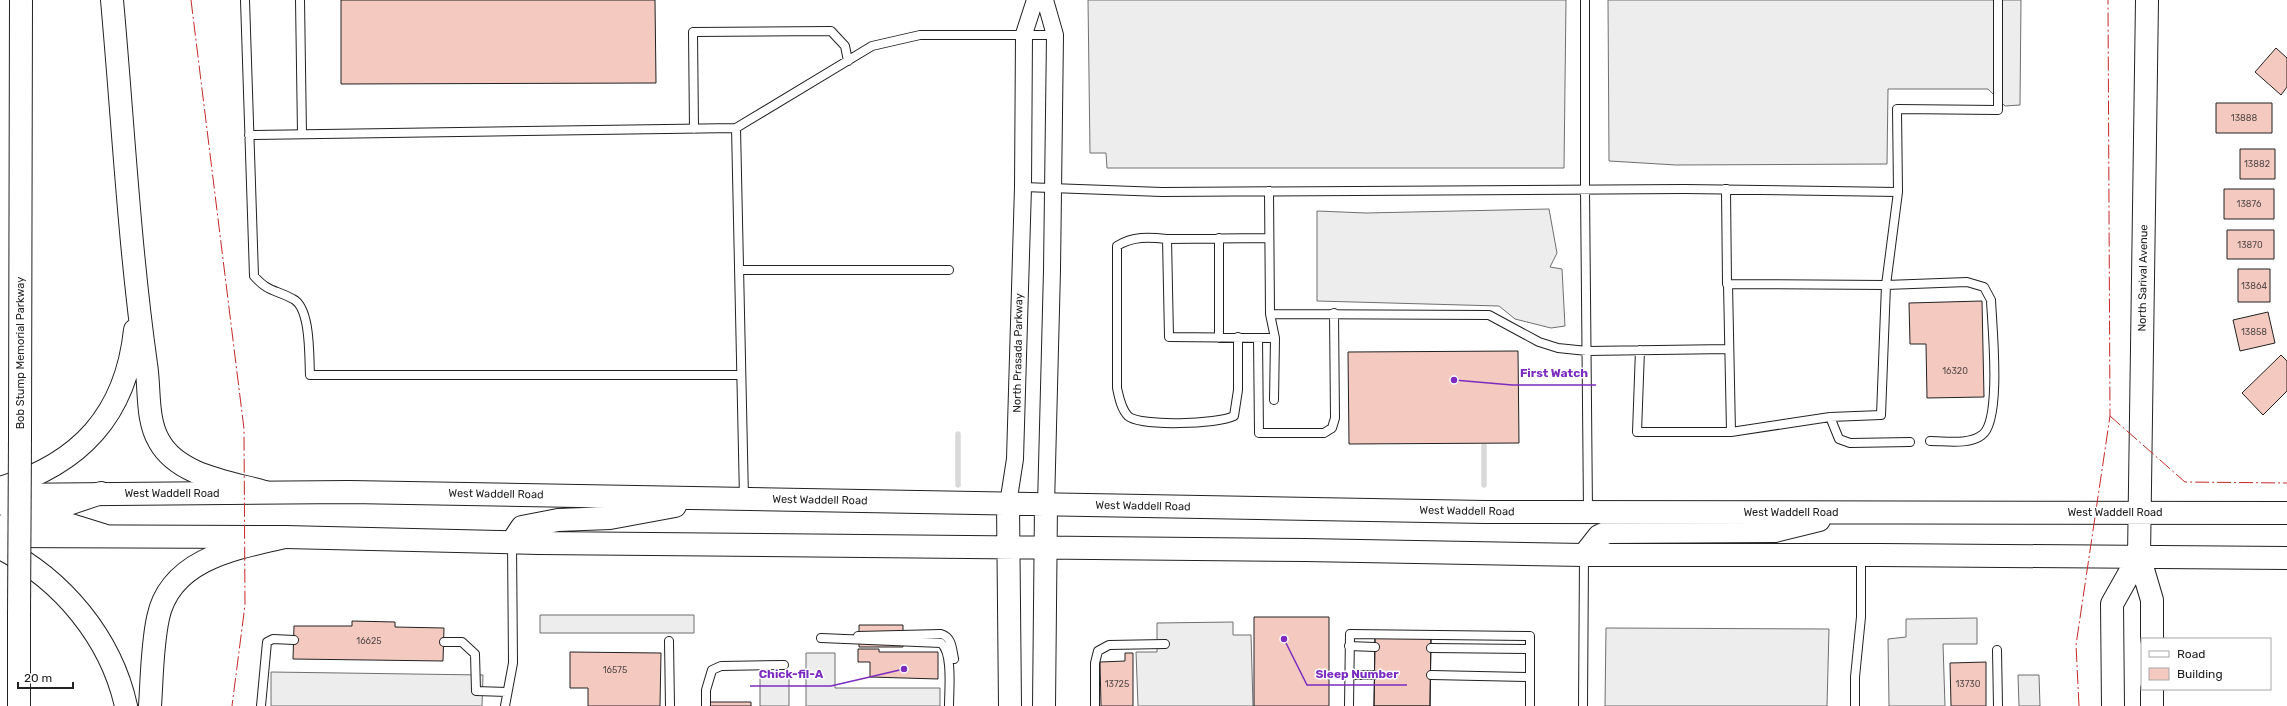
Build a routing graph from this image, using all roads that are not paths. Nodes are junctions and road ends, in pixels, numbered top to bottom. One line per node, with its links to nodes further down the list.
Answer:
1 (21, 0): 91 (main road, Bob Stump Memorial Parkway, bridge)
2 (112, 0): 30 (main road)
3 (245, 0): 16 (lane)
4 (300, 0): 15 (lane)
5 (1034, 0): 10 (street, North Prasada Parkway)
6 (1045, 0): 11 (street)
7 (1586, 0): 19 (lane)
8 (1998, 0): 22 (lane)
9 (2147, 0): 57 (main road, North Sarival Avenue)
10 (1024, 34): 11 (lane); 12 (lane); 17 (street, North Prasada Parkway)
11 (1055, 35): 18 (street)
12 (848, 61): 13 (lane); 14 (lane)
13 (736, 128): 14 (lane); 26 (lane)
14 (694, 129): 15 (lane)
15 (302, 134): 16 (lane)
16 (249, 135): 40 (lane)
17 (1023, 187): 18 (lane); 53 (street, North Prasada Parkway)
18 (1052, 189): 21 (lane); 54 (street)
19 (1585, 189): 20 (lane); 21 (lane); 39 (lane)
20 (1726, 189): 22 (lane); 28 (lane)
21 (1269, 191): 24 (lane)
22 (1898, 192): 29 (lane)
23 (1219, 238): 24 (lane); 25 (lane); 34 (lane)
24 (1268, 238): 32 (lane)
25 (1167, 239): 33 (lane); 34 (lane)
26 (739, 270): 27 (lane); 40 (lane)
27 (949, 270)
28 (1728, 284): 29 (lane); 37 (lane)
29 (1886, 285): 42 (lane); 44 (lane)
30 (138, 306): 46 (main road); 47 (main road)
31 (1334, 313): 32 (lane); 35 (lane); 39 (lane)
32 (1270, 314): 36 (lane)
33 (1238, 337): 34 (lane); 35 (lane)
34 (1219, 338)
35 (1258, 338): 36 (lane)
36 (1275, 338): 41 (lane)
37 (1729, 349): 38 (lane); 43 (lane)
38 (1640, 350): 39 (lane); 43 (lane)
39 (1587, 351): 55 (lane)
40 (742, 375): 51 (lane)
41 (1274, 400)
42 (1830, 417): 43 (lane); 45 (lane)
43 (1731, 432)
44 (1930, 441)
45 (1910, 442)
46 (0, 488)
47 (265, 492): 48 (main road, West Waddell Road); 50 (main road, West Waddell Road)
48 (101, 493): 49 (main road, West Waddell Road); 59 (main road)
49 (0, 495)
50 (722, 497): 51 (main road, West Waddell Road); 64 (main road)
51 (744, 498): 53 (main road, West Waddell Road)
52 (0, 503): 59 (main road)
53 (1008, 504): 54 (main road, West Waddell Road); 65 (main road, North Prasada Parkway)
54 (1046, 505): 55 (main road, West Waddell Road); 67 (main road)
55 (1588, 512): 56 (main road, West Waddell Road)
56 (1849, 512): 57 (main road, West Waddell Road); 68 (main road)
57 (2139, 512): 58 (main road, West Waddell Road); 70 (main road, North Sarival Avenue)
58 (2287, 514)
59 (37, 515): 60 (main road); 61 (main road)
60 (0, 527)
61 (103, 535): 62 (main road); 63 (main road)
62 (0, 536)
63 (285, 537): 64 (main road); 93 (main road)
64 (512, 542): 65 (main road); 90 (lane)
65 (1008, 547): 67 (main road); 100 (main road, North Prasada Parkway)
66 (0, 548): 92 (main road)
67 (1046, 548): 68 (main road); 101 (main road)
68 (1584, 555): 69 (main road); 105 (lane)
69 (1860, 555): 70 (main road); 106 (lane)
70 (2139, 556): 71 (main road); 74 (main road, North Sarival Avenue); 108 (main road, North Sarival Avenue)
71 (2287, 558)
72 (821, 638): 73 (lane)
73 (845, 638): 98 (lane); 99 (lane)
74 (2152, 638)
75 (294, 640): 94 (lane)
76 (669, 641): 96 (lane)
77 (444, 642): 90 (lane)
78 (1165, 644): 102 (lane)
79 (1349, 646): 80 (lane); 82 (lane); 85 (lane)
80 (1374, 647)
81 (1431, 648): 82 (lane)
82 (1530, 649): 88 (lane)
83 (1997, 650): 107 (lane)
84 (784, 665): 97 (lane)
85 (1349, 675): 86 (lane); 103 (lane)
86 (1374, 675)
87 (1431, 675): 88 (lane)
88 (1530, 677): 104 (lane)
89 (2152, 690): 109 (main road)
90 (507, 692): 95 (lane)
91 (20, 706)
92 (126, 706)
93 (150, 706)
94 (261, 706)
95 (505, 706)
96 (670, 706)
97 (706, 706)
98 (949, 706)
99 (954, 706)
100 (1010, 706)
101 (1044, 706)
102 (1095, 706)
103 (1349, 706)
104 (1530, 706)
105 (1583, 706)
106 (1855, 706)
107 (1998, 706)
108 (2113, 706)
109 (2152, 706)

